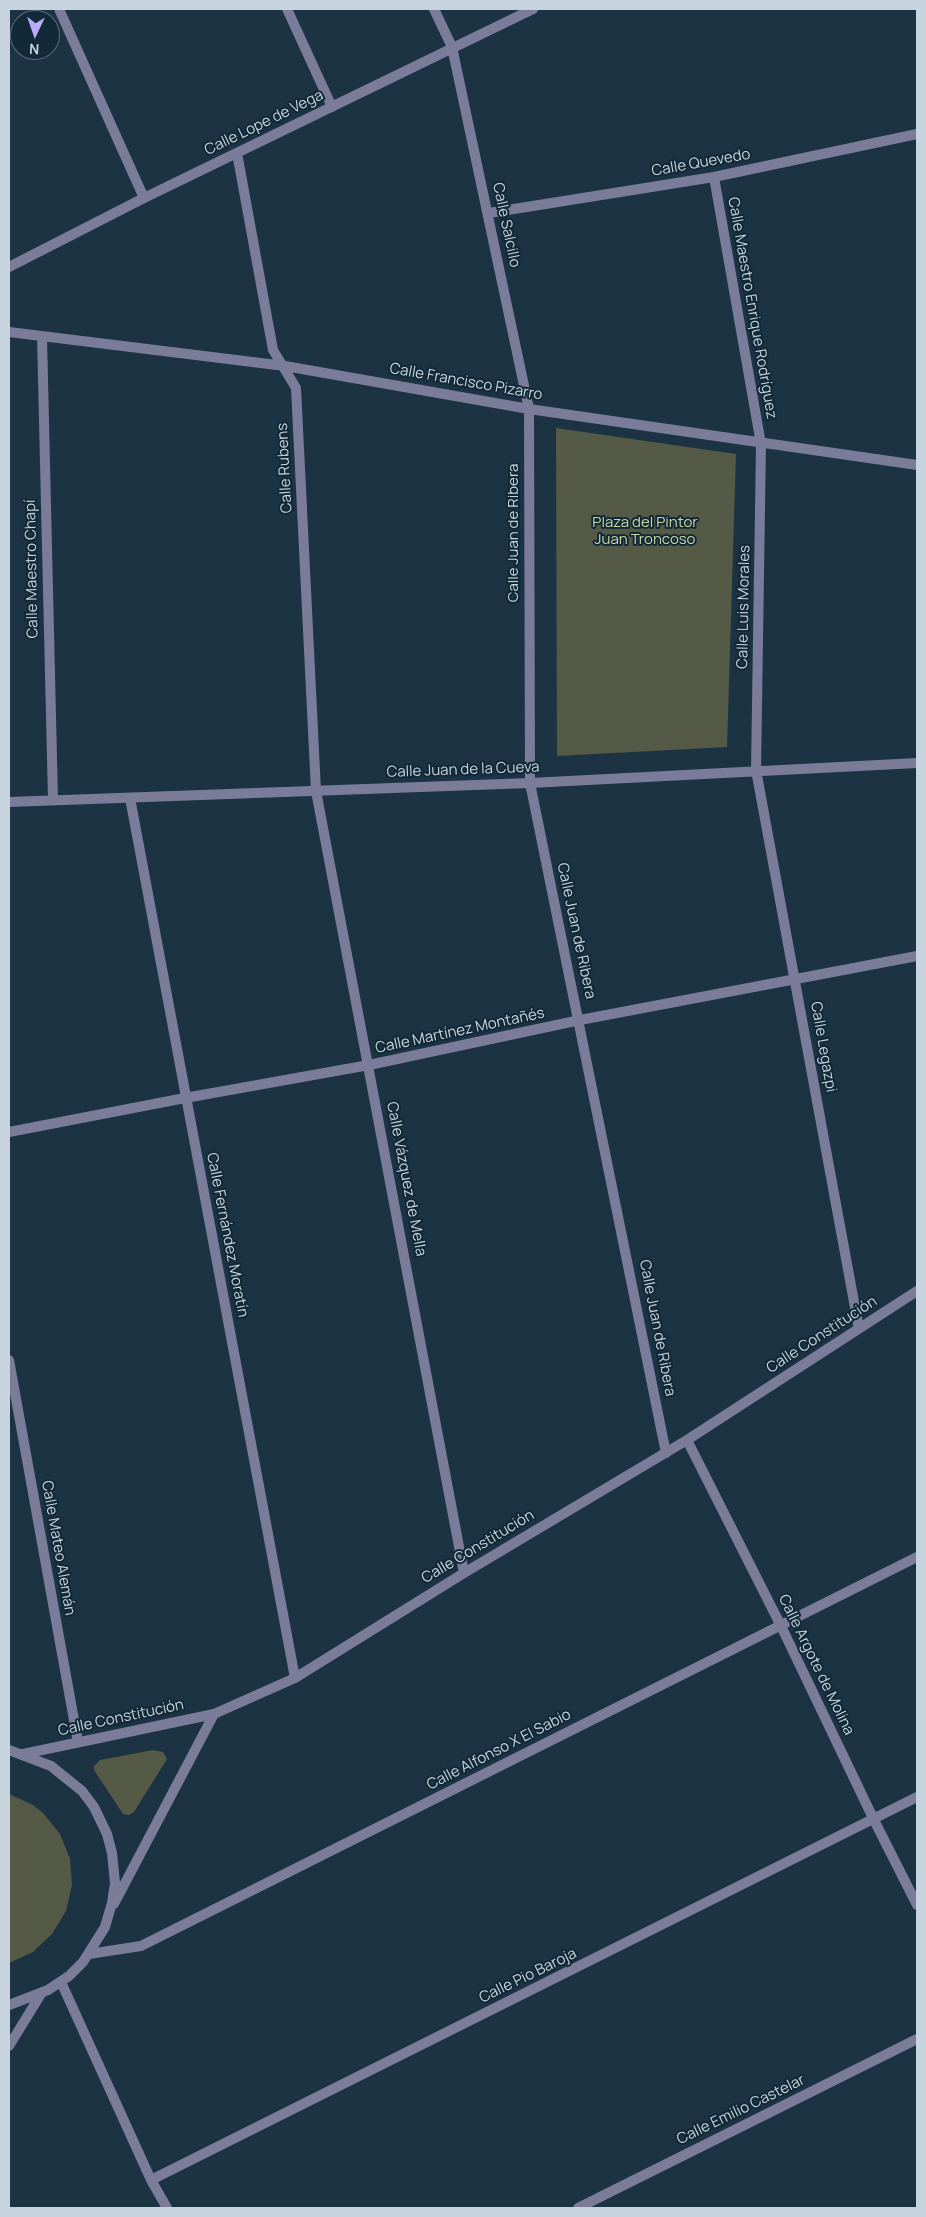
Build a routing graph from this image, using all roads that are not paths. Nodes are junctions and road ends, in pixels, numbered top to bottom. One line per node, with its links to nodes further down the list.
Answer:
1 (59, 9): 10 (street)
2 (287, 9): 6 (street)
3 (434, 9): 5 (street, Calle Salcillo)
4 (533, 9): 5 (street, Calle Lope de Vega)
5 (452, 48): 6 (street, Calle Lope de Vega); 11 (street, Calle Salcillo)
6 (332, 107): 8 (street, Calle Lope de Vega)
7 (917, 134): 9 (street, Calle Quevedo)
8 (237, 153): 10 (street, Calle Lope de Vega); 15 (street, Calle Rubens)
9 (714, 177): 11 (street, Calle Quevedo); 17 (street, Calle Maestro Enrique Rodríguez)
10 (144, 198): 12 (street, Calle Lope de Vega)
11 (489, 213): 16 (street, Calle Salcillo)
12 (9, 267)
13 (9, 332): 14 (street, Calle Francisco Pizarro)
14 (42, 337): 15 (street, Calle Francisco Pizarro); 24 (street, Calle Maestro Chapí)
15 (285, 366): 16 (street, Calle Francisco Pizarro); 22 (street, Calle Rubens)
16 (529, 409): 17 (street, Calle Francisco Pizarro); 21 (street, Calle Juan de Ribera)
17 (761, 444): 18 (street, Calle Francisco Pizarro); 20 (street, Calle Luis Morales)
18 (917, 465)
19 (917, 763): 20 (street, Calle Juan de la Cueva)
20 (756, 770): 21 (street, Calle Juan de la Cueva); 27 (street, Calle Legazpi)
21 (530, 783): 22 (street, Calle Juan de la Cueva); 28 (street, Calle Juan de Ribera)
22 (316, 791): 23 (street, Calle Juan de la Cueva); 29 (street, Calle Vázquez de Mella)
23 (130, 798): 24 (street, Calle Juan de la Cueva); 30 (street, Calle Fernández Moratín)
24 (53, 800): 25 (street, Calle Juan de la Cueva)
25 (9, 802)
26 (917, 956): 27 (street, Calle Martínez Montañés)
27 (795, 978): 28 (street, Calle Martínez Montañés); 33 (street, Calle Legazpi)
28 (580, 1020): 29 (street, Calle Martínez Montañés); 36 (street, Calle Juan de Ribera)
29 (369, 1065): 30 (street, Calle Martínez Montañés); 38 (street, Calle Vázquez de Mella)
30 (185, 1098): 31 (street, Calle Martínez Montañés); 40 (street, Calle Fernández Moratín)
31 (9, 1132)
32 (917, 1292): 33 (street, Calle Constitución)
33 (859, 1329): 35 (street, Calle Constitución)
34 (9, 1360): 42 (street, Calle Mateo Alemán)
35 (687, 1440): 36 (street, Calle Constitución); 39 (street, Calle Argote de Molina)
36 (666, 1453): 38 (street, Calle Constitución)
37 (917, 1557): 39 (street, Calle Alfonso X El Sabio)
38 (464, 1573): 40 (street, Calle Constitución)
39 (781, 1626): 46 (street, Calle Argote de Molina); 49 (street, Calle Alfonso X El Sabio)
40 (296, 1678): 41 (street, Calle Constitución)
41 (214, 1714): 42 (street, Calle Constitución); 48 (street)
42 (78, 1742): 44 (street, Calle Constitución)
43 (9, 1750): 44 (street)
44 (23, 1754): 48 (street)
45 (917, 1797): 46 (street, Calle Pio Baroja)
46 (874, 1820): 47 (street, Calle Argote de Molina); 55 (street, Calle Pio Baroja)
47 (917, 1905)
48 (110, 1912): 49 (street)
49 (89, 1954): 50 (street)
50 (61, 1982): 51 (street); 55 (street)
51 (41, 1994): 52 (street); 54 (street)
52 (9, 2005)
53 (917, 2039): 57 (street, Calle Emilio Castelar)
54 (9, 2046)
55 (151, 2180): 56 (street)
56 (167, 2208)
57 (578, 2208)

